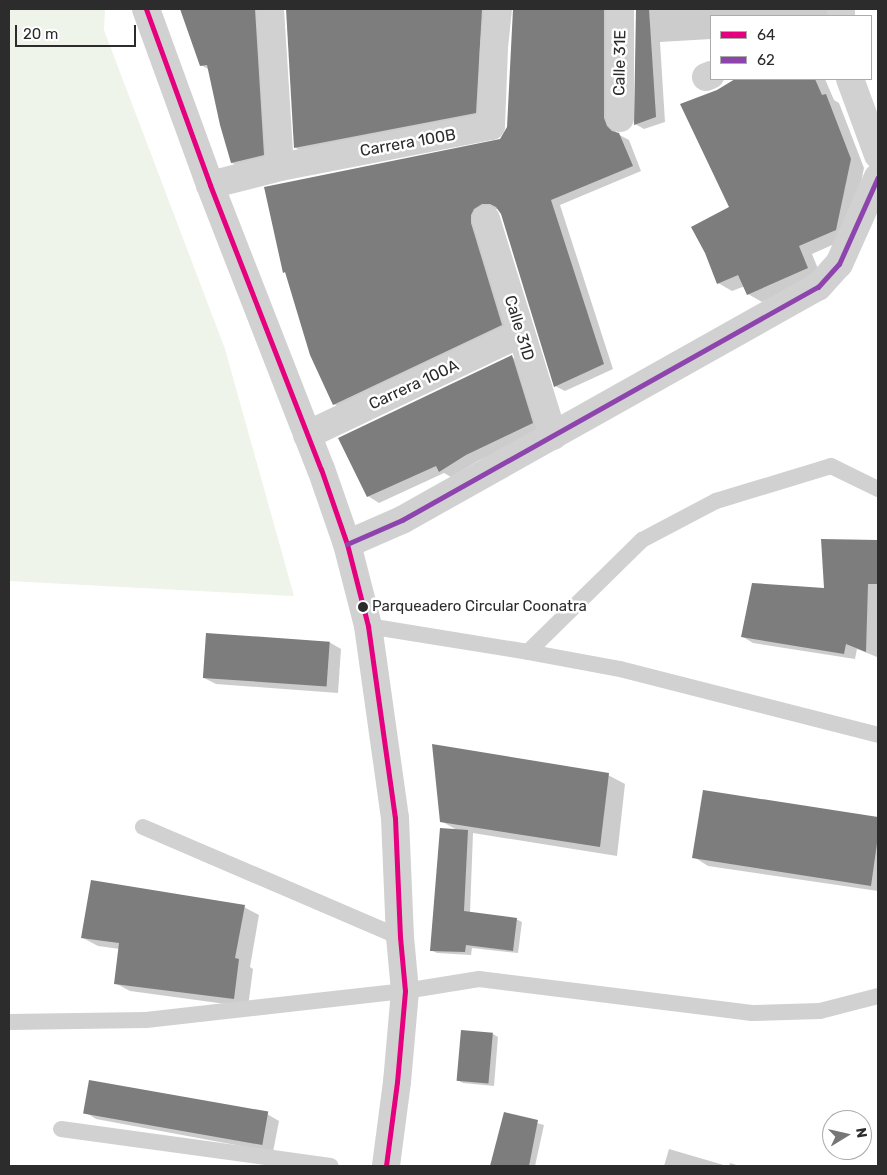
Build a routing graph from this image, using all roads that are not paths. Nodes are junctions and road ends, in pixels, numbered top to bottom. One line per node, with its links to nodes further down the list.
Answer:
1 (146, 9): 10 (street)
2 (270, 9): 8 (street)
3 (498, 9): 8 (street, Carrera 100B)
4 (620, 9): 6 (street, Calle 31E)
5 (850, 80): 7 (street)
6 (620, 118)
7 (878, 155)
8 (280, 167): 10 (street, Carrera 100B)
9 (878, 177): 14 (street)
10 (210, 185): 13 (street)
11 (486, 219): 12 (street, Calle 31D)
12 (520, 334): 13 (street, Carrera 100A); 14 (street, Calle 31D)
13 (307, 435): 16 (street)
14 (553, 436): 16 (street)
15 (878, 489): 18 (lane)
16 (347, 544): 17 (street)
17 (368, 626): 18 (lane); 21 (street)
18 (528, 652): 19 (lane)
19 (878, 735)
20 (143, 828): 21 (lane)
21 (400, 937): 22 (street)
22 (405, 990): 23 (lane); 24 (lane); 27 (street)
23 (878, 996)
24 (9, 1022)
25 (61, 1129): 26 (lane)
26 (330, 1166)
27 (386, 1166)

